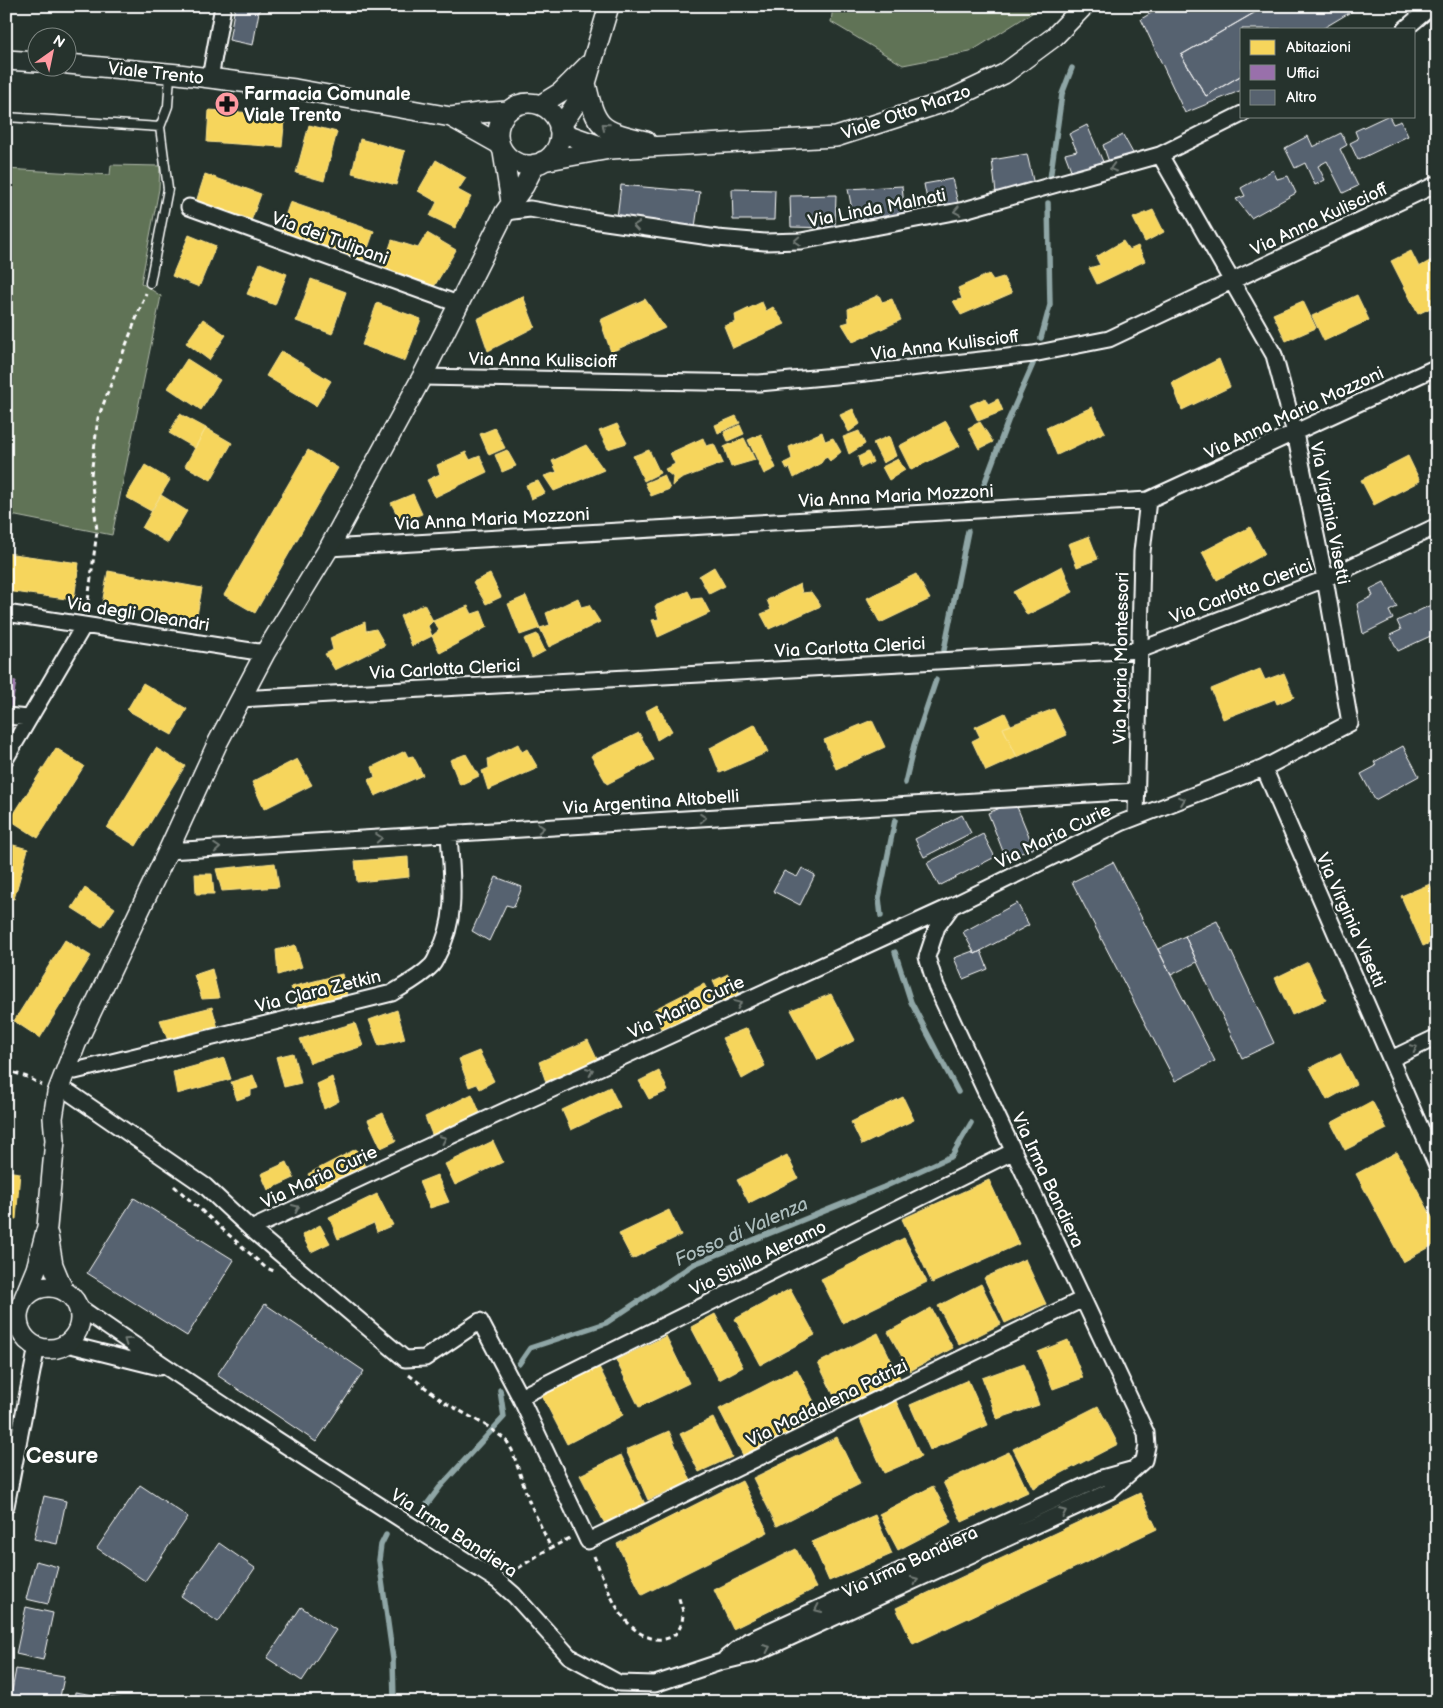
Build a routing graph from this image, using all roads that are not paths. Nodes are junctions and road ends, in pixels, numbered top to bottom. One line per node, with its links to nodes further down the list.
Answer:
1 (224, 6): 11 (street)
2 (609, 6): 6 (street)
3 (1084, 6): 20 (street, Viale Otto Marzo)
4 (1432, 6): 5 (street)
5 (1406, 28)
6 (594, 59): 12 (street); 13 (street)
7 (6, 60): 8 (street)
8 (28, 61)
9 (78, 65): 10 (street, Viale Trento)
10 (170, 73): 11 (street, Viale Trento); 18 (lane)
11 (210, 78): 17 (street, Viale Trento)
12 (586, 83): 19 (street); 20 (street, one-way to 12)
13 (540, 105): 14 (street); 19 (street)
14 (507, 111): 17 (street, Viale Trento); 21 (street)
15 (1240, 115): 23 (street, Via Linda Malnati)
16 (6, 117): 18 (lane)
17 (451, 117): 21 (street, Viale Trento)
18 (160, 127): 29 (lane)
19 (560, 130): 22 (street, Viale Otto Marzo); 24 (street)
20 (667, 145): 22 (street, Viale Otto Marzo)
21 (501, 148): 24 (street); 27 (street)
22 (610, 149): 24 (street, Viale Otto Marzo)
23 (1160, 155): 27 (street, Via Linda Malnati, one-way to 27); 28 (street, Via Virginia Visetti)
24 (539, 163): 27 (street)
25 (1437, 184): 28 (street, Via Anna Kuliscioff)
26 (189, 207): 30 (street, Via dei Tulipani)
27 (508, 207): 30 (street)
28 (1232, 281): 32 (street, Via Anna Kuliscioff); 33 (street, Via Virginia Visetti)
29 (150, 284)
30 (458, 304): 32 (street)
31 (1437, 367): 33 (street, Via Anna Maria Mozzoni)
32 (422, 377): 36 (street)
33 (1295, 433): 34 (street, Via Anna Maria Mozzoni); 37 (street, Via Virginia Visetti)
34 (1148, 500): 36 (street, Via Anna Maria Mozzoni); 40 (street, Via Maria Montessori)
35 (1437, 526): 37 (street, Via Carlotta Clerici)
36 (329, 548): 41 (street)
37 (1325, 579): 40 (street, Via Carlotta Clerici); 46 (street, Via Virginia Visetti)
38 (6, 613): 39 (street, Via degli Oleandri)
39 (84, 625): 41 (street, Via degli Oleandri); 44 (street)
40 (1140, 650): 42 (street, Via Carlotta Clerici); 47 (street, Via Maria Montessori)
41 (265, 653): 42 (street)
42 (240, 699): 50 (street)
43 (6, 716): 44 (street)
44 (29, 718): 45 (street)
45 (6, 758)
46 (1264, 768): 48 (street, Via Virginia Visetti, one-way to 46); 54 (street, Via Virginia Visetti)
47 (1137, 791): 48 (street, Via Maria Montessori); 49 (street, Via Argentina Altobelli, one-way to 47)
48 (1136, 817): 51 (street, Via Maria Curie)
49 (449, 833): 50 (street, Via Argentina Altobelli, one-way to 49); 55 (street, Via Clara Zetkin)
50 (168, 851): 53 (street)
51 (952, 906): 57 (street, Via Irma Bandiera); 60 (street, Via Maria Curie, one-way to 51)
52 (1437, 1037): 54 (street, one-way to 52)
53 (76, 1044): 55 (street); 56 (street)
54 (1391, 1059): 58 (street, Via Virginia Visetti)
55 (75, 1071): 56 (street)
56 (64, 1093): 59 (street); 60 (street, Via Maria Curie)
57 (1014, 1152): 63 (street, Via Irma Bandiera); 69 (street, Via Sibilla Aleramo)
58 (1437, 1166)
59 (47, 1227): 61 (street); 62 (street)
60 (251, 1229): 69 (street, Via Maria Curie)
61 (63, 1289): 62 (street); 64 (street)
62 (24, 1298): 65 (street)
63 (1083, 1299): 68 (street, Via Irma Bandiera); 69 (street, Via Maddalena Patrizi)
64 (79, 1307): 66 (street); 68 (street, Via Irma Bandiera, one-way to 64)
65 (12, 1318): 67 (street)
66 (67, 1344): 67 (street); 68 (street, Via Irma Bandiera)
67 (37, 1346): 70 (street)
68 (167, 1369)
69 (520, 1397)
70 (6, 1506)

